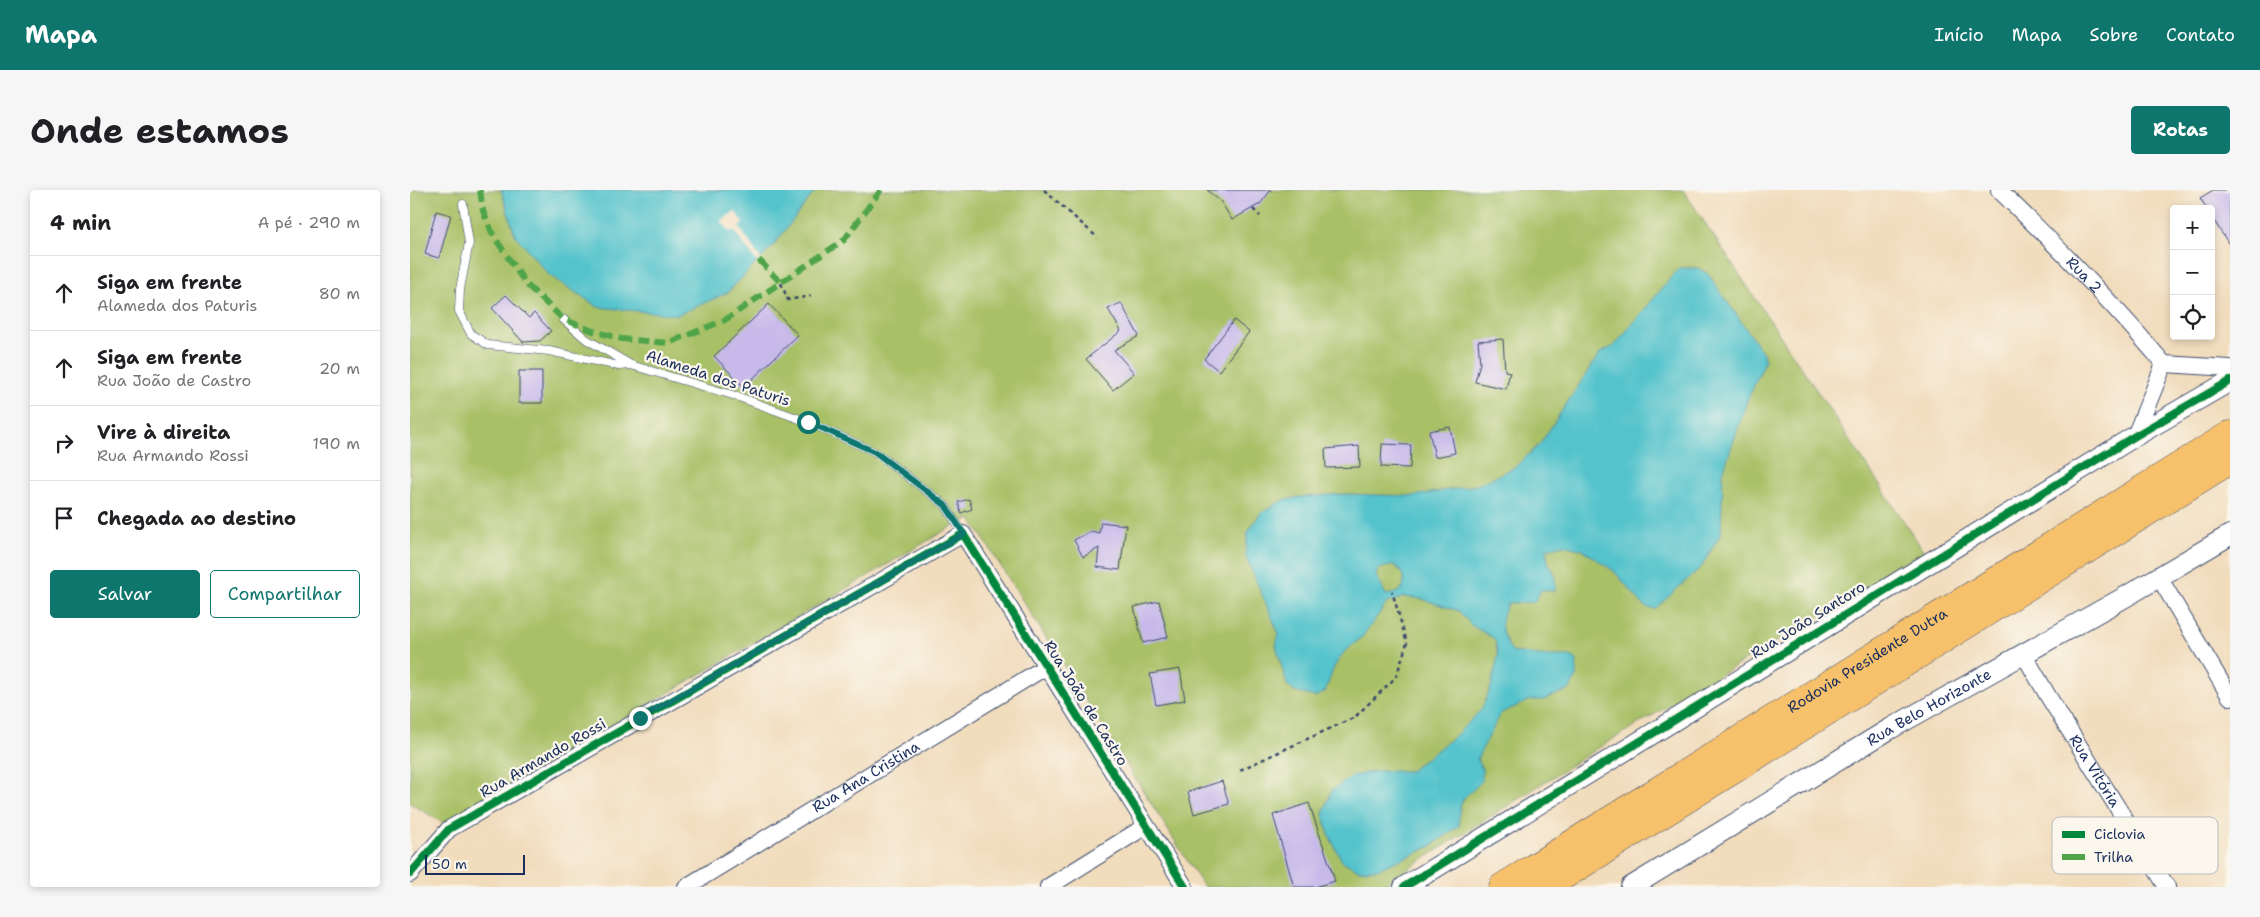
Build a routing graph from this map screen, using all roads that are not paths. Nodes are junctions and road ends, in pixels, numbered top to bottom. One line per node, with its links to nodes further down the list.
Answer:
1 (2000, 190): 4 (street, Rua 2)
2 (463, 204): 5 (lane)
3 (563, 319): 5 (lane, Alameda dos Paturis)
4 (2164, 364): 6 (street); 9 (street)
5 (631, 365): 13 (lane, Alameda dos Paturis)
6 (2230, 368)
7 (2230, 381): 9 (street, Rua João Santoro)
8 (2230, 434): 28 (highway, Rodovia Presidente Dutra)
9 (2135, 436): 27 (street, Rua João Santoro)
10 (2230, 460): 12 (highway, Rodovia Presidente Dutra)
11 (2230, 481): 12 (highway)
12 (2164, 501): 29 (highway, Rodovia Presidente Dutra)
13 (945, 505): 14 (lane, Rua João de Castro)
14 (964, 534): 18 (street, Rua João de Castro); 22 (street, Rua Armando Rossi)
15 (2230, 535): 16 (street, Rua Belo Horizonte)
16 (2160, 577): 17 (street, Rua Belo Horizonte); 19 (street)
17 (2023, 653): 20 (street, Rua Vitória); 30 (street, Rua Belo Horizonte)
18 (1047, 666): 21 (street, Rua João de Castro); 24 (street, Rua Ana Cristina)
19 (2230, 697)
20 (2123, 817)
21 (1146, 826): 25 (street); 26 (street, Rua João de Castro)
22 (410, 874)
23 (2159, 874): 31 (street, Rua Vitória)
24 (686, 887)
25 (1048, 887)
26 (1185, 887)
27 (1404, 887)
28 (1503, 887)
29 (1545, 887)
30 (1631, 887)
31 (2167, 887)

